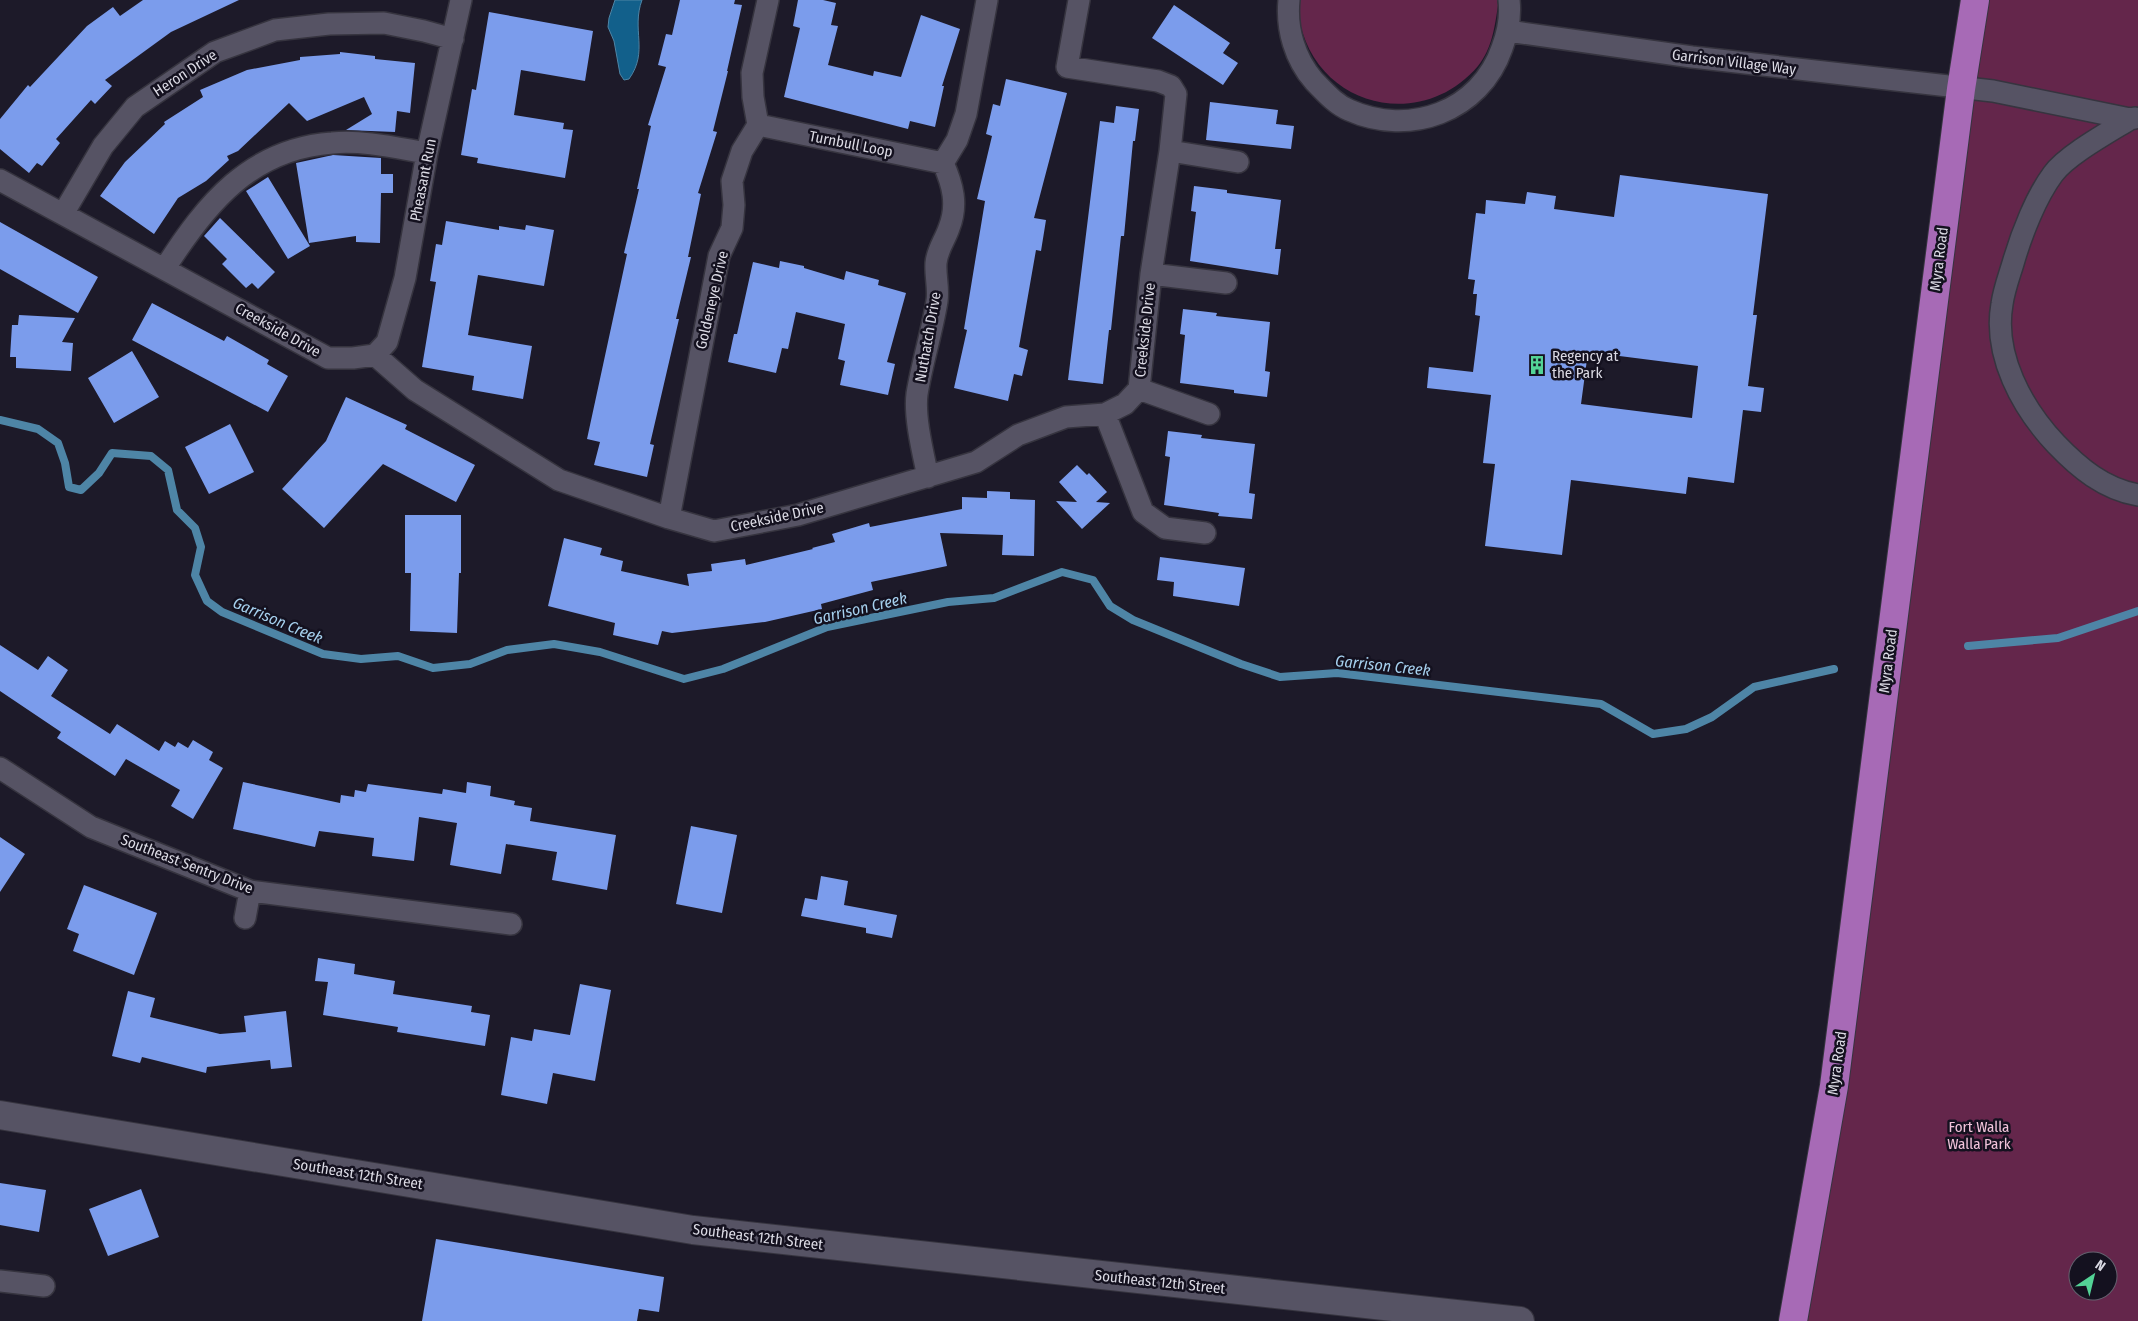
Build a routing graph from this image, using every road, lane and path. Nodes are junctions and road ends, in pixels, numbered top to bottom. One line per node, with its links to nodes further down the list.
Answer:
1 (461, 0): 9 (street, Pheasant Run)
2 (768, 0): 12 (street)
3 (987, 0): 15 (street)
4 (1078, 0): 13 (street, Creekside Drive)
5 (1289, 0): 8 (street)
6 (1509, 0): 8 (street)
7 (1975, 0): 10 (highway, Myra Road)
8 (1508, 31): 10 (street, Garrison Village Way)
9 (454, 39): 14 (street, Pheasant Run); 18 (street, Heron Drive)
10 (1961, 89): 11 (street, Garrison Village Way); 38 (highway, Myra Road)
11 (2134, 118): 27 (street)
12 (758, 125): 15 (street, Turnbull Loop); 28 (street, Goldeneye Drive)
13 (1170, 150): 16 (street); 20 (street, Creekside Drive)
14 (427, 153): 19 (street); 22 (street, Pheasant Run)
15 (944, 162): 26 (street, Nuthatch Drive)
16 (1238, 162)
17 (0, 180): 18 (street, Creekside Drive)
18 (63, 214): 19 (street, Creekside Drive)
19 (165, 268): 22 (street, Creekside Drive)
20 (1151, 274): 21 (street); 23 (street, Creekside Drive)
21 (1226, 283)
22 (375, 355): 28 (street, Creekside Drive)
23 (1139, 389): 24 (street, Creekside Drive); 25 (street)
24 (1105, 414): 26 (street, Creekside Drive); 29 (street)
25 (1209, 414)
26 (928, 477): 28 (street, Creekside Drive)
27 (2138, 495)
28 (669, 518)
29 (1205, 533)
30 (0, 768): 31 (street, Southeast Sentry Drive)
31 (250, 891): 32 (street); 33 (street, Southeast Sentry Drive)
32 (245, 918)
33 (511, 924)
34 (0, 1115): 37 (main road, Southeast 12th Street)
35 (0, 1281): 36 (street)
36 (44, 1286)
37 (1520, 1321)
38 (1793, 1321)

